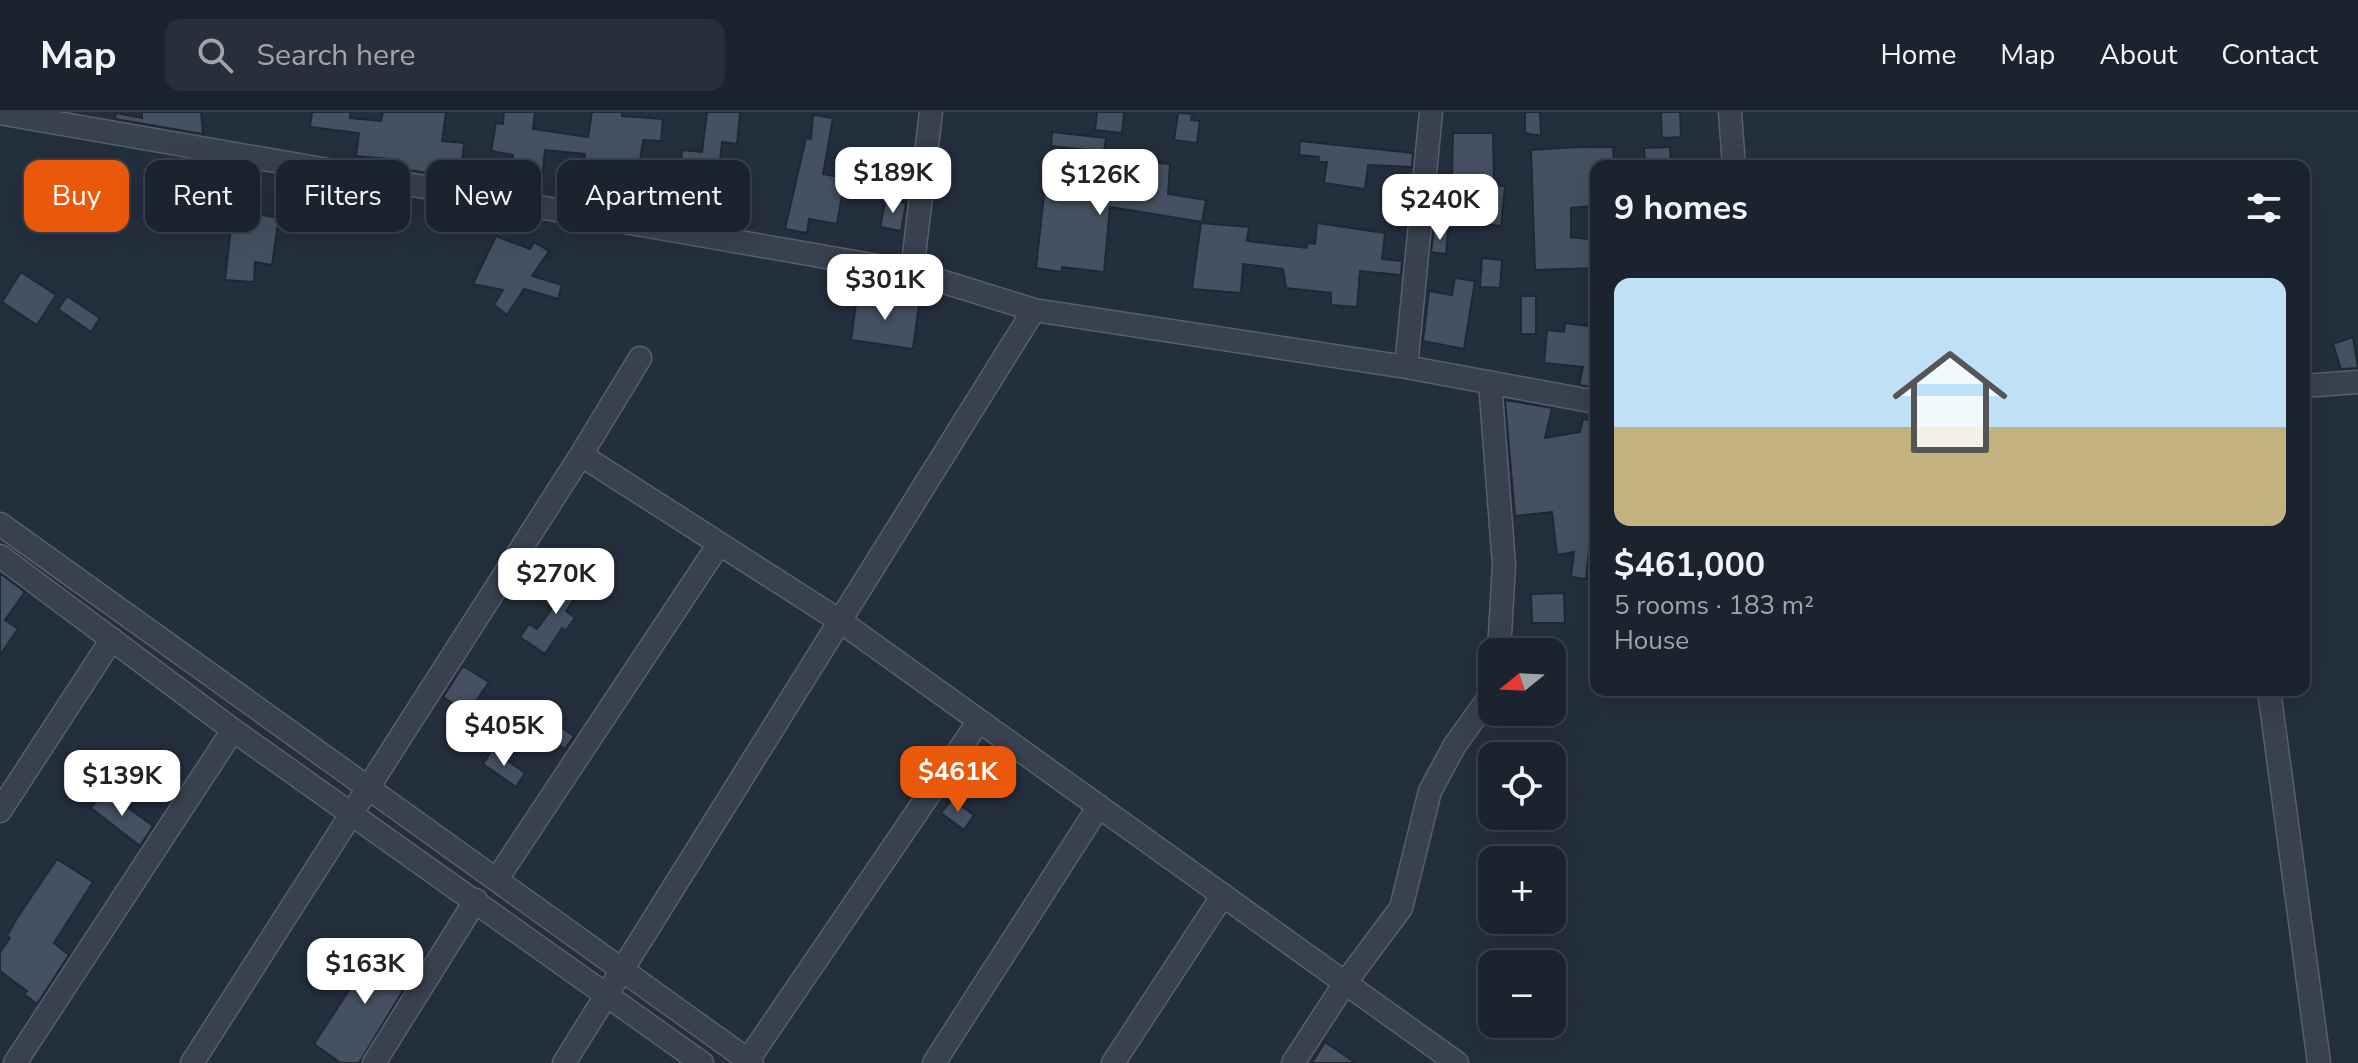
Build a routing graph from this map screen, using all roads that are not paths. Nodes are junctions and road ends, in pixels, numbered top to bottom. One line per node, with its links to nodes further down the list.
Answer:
1 (931, 112): 6 (street)
2 (1431, 112): 9 (street)
3 (1730, 112): 5 (street)
4 (0, 113): 6 (street)
5 (1734, 160)
6 (912, 272): 7 (street)
7 (1034, 310): 9 (street); 18 (street)
8 (640, 358): 14 (street)
9 (1406, 367): 10 (street)
10 (1490, 382): 13 (street); 19 (street)
11 (2358, 382): 12 (street)
12 (2310, 386)
13 (1590, 401)
14 (581, 455): 16 (street); 25 (street)
15 (0, 524): 25 (street)
16 (719, 544): 18 (street); 29 (street)
17 (0, 556): 20 (street)
18 (840, 621): 23 (street); 32 (street)
19 (1500, 638)
20 (112, 639): 24 (street); 27 (street)
21 (2270, 696): 45 (street)
22 (1478, 713): 33 (street)
23 (979, 721): 26 (street); 35 (street)
24 (233, 730): 28 (street); 36 (street)
25 (369, 790): 28 (street); 29 (street)
26 (1099, 806): 30 (street); 41 (street)
27 (0, 811)
28 (351, 813): 31 (street); 37 (street)
29 (497, 879): 32 (street)
30 (1223, 895): 33 (street); 42 (street)
31 (476, 900): 34 (street); 38 (street)
32 (624, 968): 34 (street); 35 (street)
33 (1345, 983): 43 (street); 44 (street)
34 (608, 994): 39 (street); 40 (street)
35 (750, 1061)
36 (15, 1063)
37 (192, 1063)
38 (374, 1063)
39 (564, 1063)
40 (702, 1063)
41 (934, 1063)
42 (1113, 1063)
43 (1293, 1063)
44 (1457, 1063)
45 (2319, 1063)

